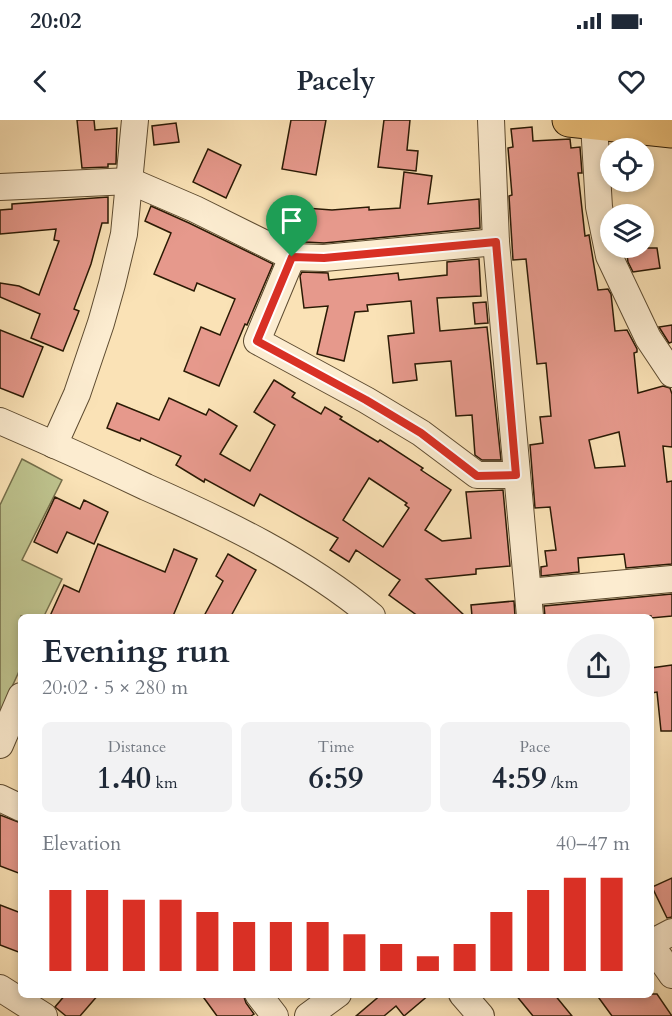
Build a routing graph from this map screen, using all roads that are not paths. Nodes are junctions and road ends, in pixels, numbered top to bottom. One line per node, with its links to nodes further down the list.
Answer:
1 (135, 120): 5 (street)
2 (491, 120): 7 (street)
3 (581, 122): 4 (main road); 9 (street)
4 (672, 131)
5 (130, 181): 6 (street); 8 (street); 11 (street)
6 (0, 187)
7 (496, 242): 8 (street); 12 (street)
8 (292, 257): 12 (street)
9 (672, 374)
10 (0, 421): 11 (street)
11 (54, 445): 15 (street)
12 (516, 475): 14 (street)
13 (672, 579): 14 (street)
14 (529, 604)
15 (369, 614)
16 (18, 703): 17 (street)
17 (0, 745)
18 (0, 798): 19 (street)
19 (18, 807)
20 (672, 932): 21 (street)
21 (654, 942)
22 (654, 948): 23 (street)
23 (672, 975)
24 (0, 988): 28 (street)
25 (261, 998): 29 (street)
26 (333, 998): 30 (street)
27 (465, 998): 31 (street)
28 (44, 1016)
29 (275, 1016)
30 (308, 1016)
31 (481, 1016)

